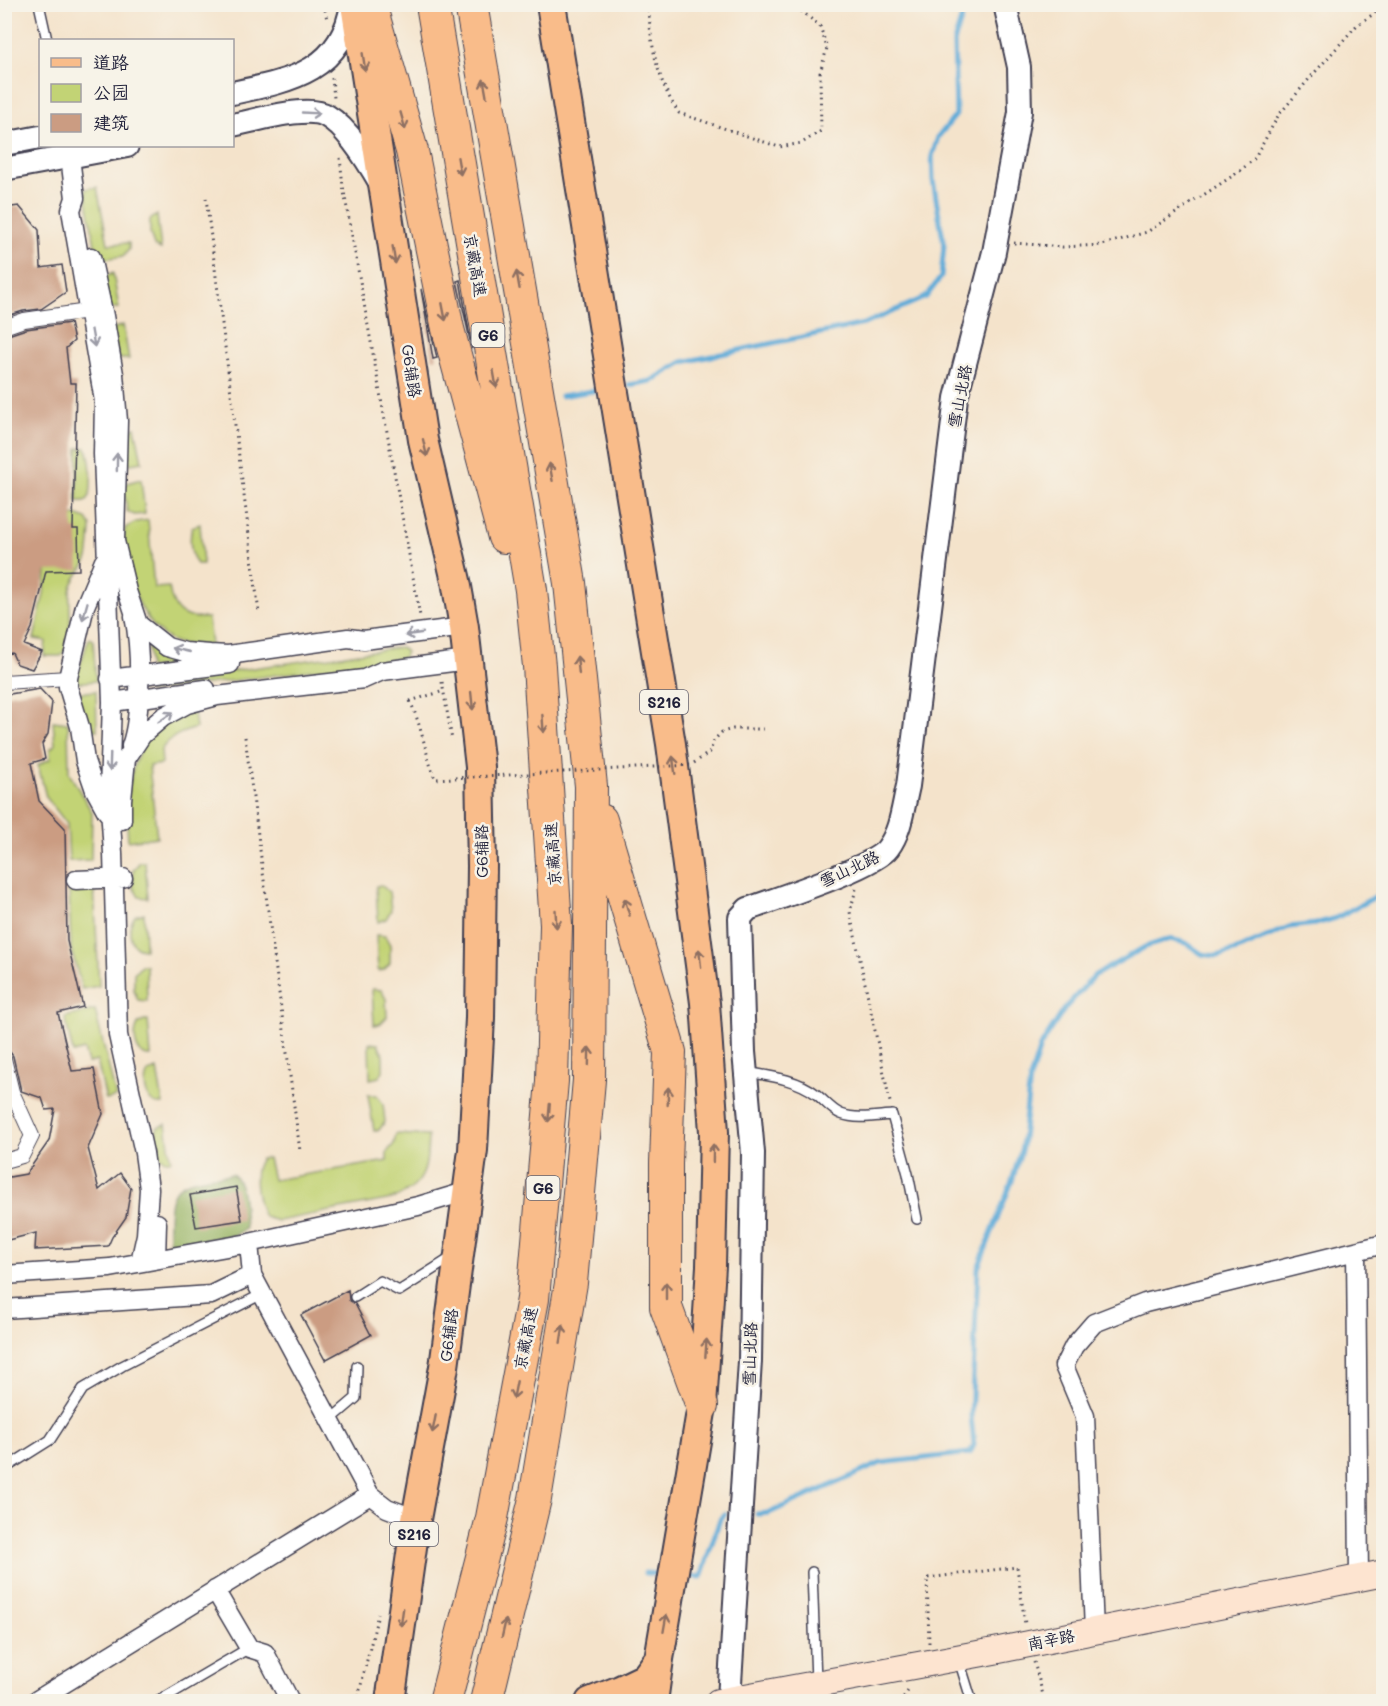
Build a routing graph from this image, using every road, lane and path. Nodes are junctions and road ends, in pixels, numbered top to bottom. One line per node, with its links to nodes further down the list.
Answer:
1 (39, 4): 12 (lane)
2 (324, 4): 13 (path)
3 (353, 4): 13 (street); 24 (main road, G6辅路 / S216, one-way to 24)
4 (370, 4): 38 (highway, one-way to 38)
5 (432, 4): 38 (highway, 京藏高速 / G6, one-way to 38)
6 (471, 4): 53 (highway, one-way to 6)
7 (552, 4): 76 (main road, S216, one-way to 7)
8 (648, 4): 9 (path)
9 (780, 4)
10 (1005, 4): 26 (street, 雪山北路)
11 (1383, 7): 26 (path)
12 (46, 39)
13 (330, 52): 14 (street); 17 (path)
14 (278, 83): 15 (street); 16 (street)
15 (234, 93)
16 (283, 115): 17 (street, one-way to 17); 18 (street)
17 (336, 124): 24 (street); 34 (path)
18 (234, 125)
19 (39, 136): 20 (street)
20 (4, 144)
21 (122, 147): 22 (street)
22 (70, 157): 23 (street); 27 (street)
23 (4, 169)
24 (383, 188): 33 (main road, G6辅路 / S216, one-way to 33)
25 (206, 198): 31 (path)
26 (996, 241): 55 (street, 雪山北路)
27 (89, 277): 28 (street); 32 (street, one-way to 27)
28 (88, 311): 29 (street); 30 (street, one-way to 30)
29 (4, 327)
30 (106, 557): 41 (street, one-way to 41); 42 (street)
31 (259, 613)
32 (134, 615): 35 (street, one-way to 32); 40 (street)
33 (464, 627): 34 (street); 36 (main road, G6辅路 / S216)
34 (423, 633): 35 (street, one-way to 35)
35 (364, 640): 40 (street)
36 (468, 660): 37 (street); 63 (main road, G6辅路 / S216, one-way to 63)
37 (435, 664): 39 (street); 44 (path)
38 (539, 666): 99 (highway, 京藏高速 / G6, one-way to 99)
39 (382, 671): 45 (street); 50 (street, one-way to 39)
40 (138, 676): 42 (street); 45 (street)
41 (68, 678): 43 (street); 54 (street)
42 (110, 679): 46 (street)
43 (4, 682)
44 (444, 691): 47 (path, bridge); 49 (path)
45 (138, 699): 46 (street); 50 (street)
46 (112, 702): 54 (street, one-way to 54)
47 (765, 729)
48 (245, 737): 61 (path)
49 (454, 748)
50 (126, 759): 56 (street)
51 (458, 771): 52 (path)
52 (459, 782)
53 (591, 786): 76 (highway, one-way to 53); 92 (highway, one-way to 53)
54 (111, 820): 56 (street)
55 (860, 866): 59 (street, 雪山北路); 60 (path)
56 (119, 878): 57 (street); 69 (street)
57 (76, 880)
58 (4, 1059): 62 (street)
59 (746, 1072): 60 (lane); 93 (street, 雪山北路)
60 (892, 1114): 64 (lane)
61 (300, 1151)
62 (4, 1161)
63 (468, 1191): 65 (street); 68 (main road, G6辅路 / S216)
64 (917, 1219)
65 (249, 1243): 69 (street); 71 (street)
66 (1383, 1244): 67 (street)
67 (1356, 1251): 82 (street); 85 (street)
68 (459, 1253): 73 (lane); 80 (main road, G6辅路 / S216, one-way to 80)
69 (148, 1261): 70 (street)
70 (4, 1275)
71 (252, 1275): 72 (street); 74 (street)
72 (262, 1294): 77 (street); 78 (lane)
73 (355, 1297)
74 (4, 1309)
75 (357, 1366): 77 (lane)
76 (702, 1406): 89 (main road, S216, one-way to 76)
77 (329, 1421): 79 (street)
78 (4, 1469)
79 (370, 1495): 80 (street); 83 (street)
80 (416, 1519): 98 (main road, G6辅路 / S216, one-way to 98)
81 (812, 1572): 91 (lane)
82 (1371, 1576): 85 (main road, 南辛路)
83 (215, 1590): 87 (street); 94 (street)
84 (378, 1612): 97 (path)
85 (1094, 1631): 86 (main road, 南辛路)
86 (1029, 1644): 88 (main road, 南辛路); 90 (path); 103 (path)
87 (249, 1648): 95 (lane); 96 (street)
88 (958, 1657): 90 (main road, 南辛路); 102 (lane)
89 (659, 1659): 100 (main road); 101 (main road, S216)
90 (930, 1662): 91 (main road, 南辛路)
91 (816, 1683): 93 (main road, 南辛路)
92 (488, 1693)
93 (724, 1700)
94 (34, 1701)
95 (157, 1701)
96 (283, 1701)
97 (357, 1701)
98 (390, 1701)
99 (445, 1701)
100 (590, 1701)
101 (653, 1701)
102 (972, 1701)
103 (1045, 1701)

